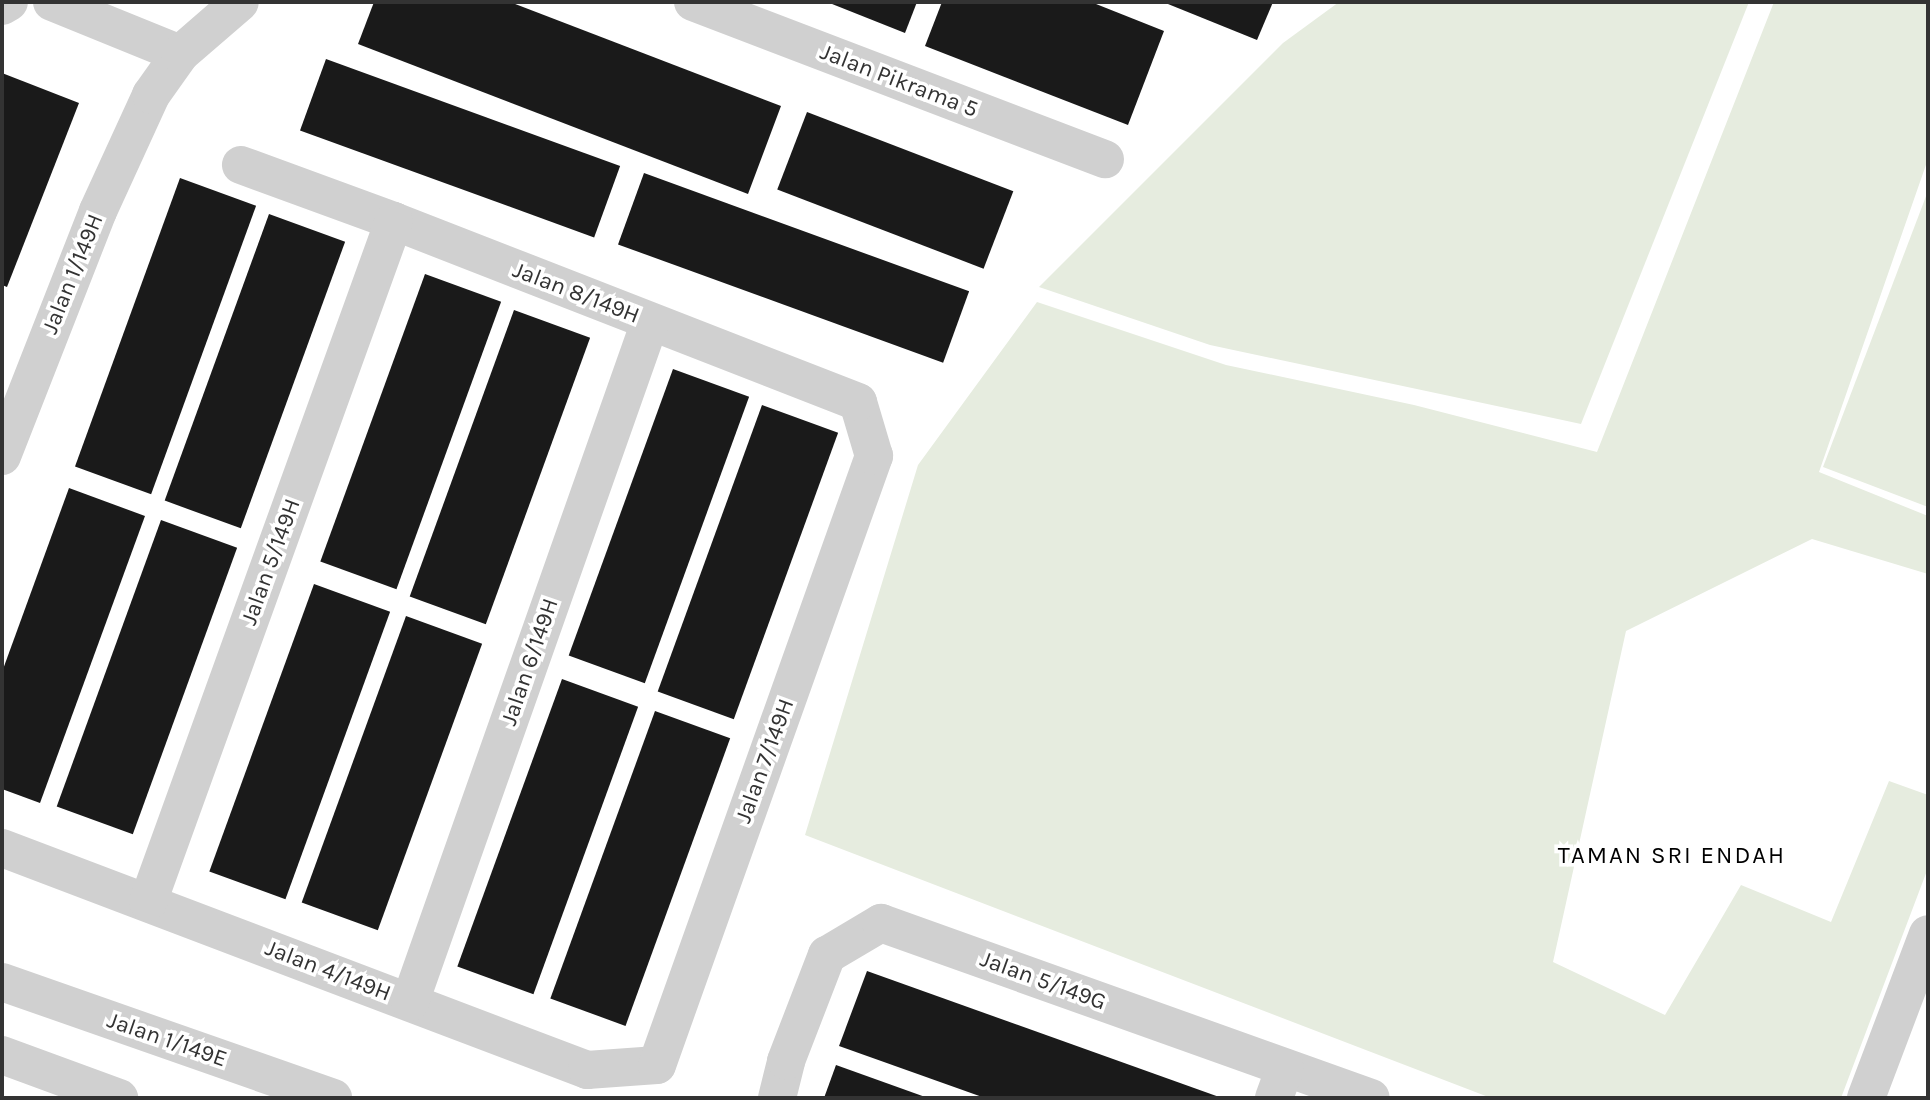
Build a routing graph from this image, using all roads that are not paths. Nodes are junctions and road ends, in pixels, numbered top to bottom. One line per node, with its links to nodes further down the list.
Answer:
1 (9, 2): 5 (street)
2 (52, 2): 6 (street)
3 (240, 2): 6 (street, Jalan 1/149H)
4 (693, 2): 7 (street, Jalan Pikrama 5)
5 (2, 6)
6 (180, 54): 11 (street, Jalan 1/149H)
7 (1105, 159)
8 (241, 165): 9 (street, Jalan 8/149H)
9 (394, 221): 10 (street, Jalan 8/149H); 15 (street, Jalan 5/149H)
10 (650, 322): 13 (street, Jalan 8/149H); 18 (street, Jalan 6/149H)
11 (11, 407): 12 (street, Jalan 1/149H)
12 (2, 456)
13 (874, 456): 21 (street, Jalan 7/149H)
14 (2, 848): 15 (street, Jalan 4/149H)
15 (148, 902): 18 (street, Jalan 4/149H)
16 (1928, 934): 19 (street)
17 (2, 982): 24 (street, Jalan 1/149E)
18 (410, 1002): 21 (street, Jalan 4/149H)
19 (1914, 1014): 27 (street)
20 (2, 1055): 23 (street)
21 (657, 1065)
22 (1280, 1083): 25 (street, Jalan 5/149G); 26 (street, Jalan 5/149G)
23 (119, 1098)
24 (333, 1098)
25 (777, 1098)
26 (1371, 1098)
27 (1866, 1098)

